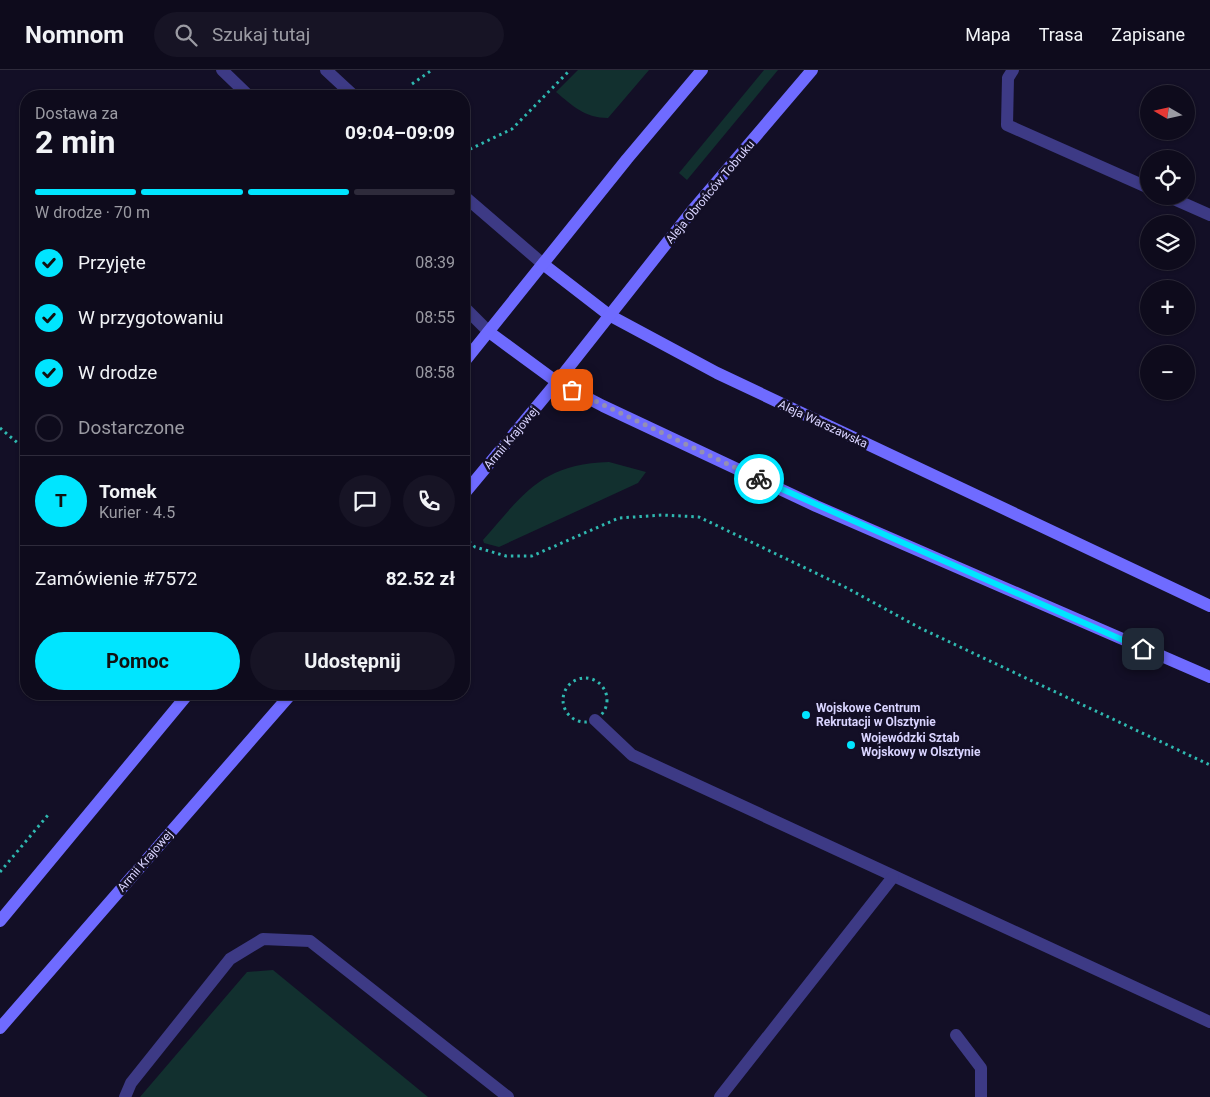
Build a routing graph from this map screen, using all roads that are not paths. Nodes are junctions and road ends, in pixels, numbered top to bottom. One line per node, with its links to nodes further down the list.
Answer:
1 (222, 70): 6 (street)
2 (326, 70): 7 (street)
3 (702, 70): 12 (main road)
4 (812, 70): 14 (main road, Aleja Obrońców Tobruku)
5 (1013, 70): 8 (street)
6 (243, 90)
7 (348, 90)
8 (1140, 184)
9 (470, 201): 12 (street, Aleja Warszawska)
10 (1187, 205): 11 (street)
11 (1210, 215)
12 (543, 264): 14 (main road, Aleja Warszawska); 15 (main road)
13 (470, 313): 15 (street)
14 (610, 315): 17 (main road, Aleja Obrońców Tobruku); 19 (main road, Aleja Warszawska)
15 (488, 332): 16 (main road); 17 (main road)
16 (470, 354)
17 (557, 382): 18 (main road, Armii Krajowej); 20 (main road)
18 (470, 487)
19 (1210, 606)
20 (1210, 678)
21 (183, 700): 25 (main road)
22 (286, 700): 27 (main road, Armii Krajowej)
23 (595, 720): 24 (street)
24 (893, 877): 26 (street); 31 (street)
25 (0, 921)
26 (1210, 1022)
27 (0, 1028)
28 (956, 1035): 32 (street)
29 (125, 1097): 30 (street)
30 (508, 1097)
31 (720, 1097)
32 (981, 1097)

